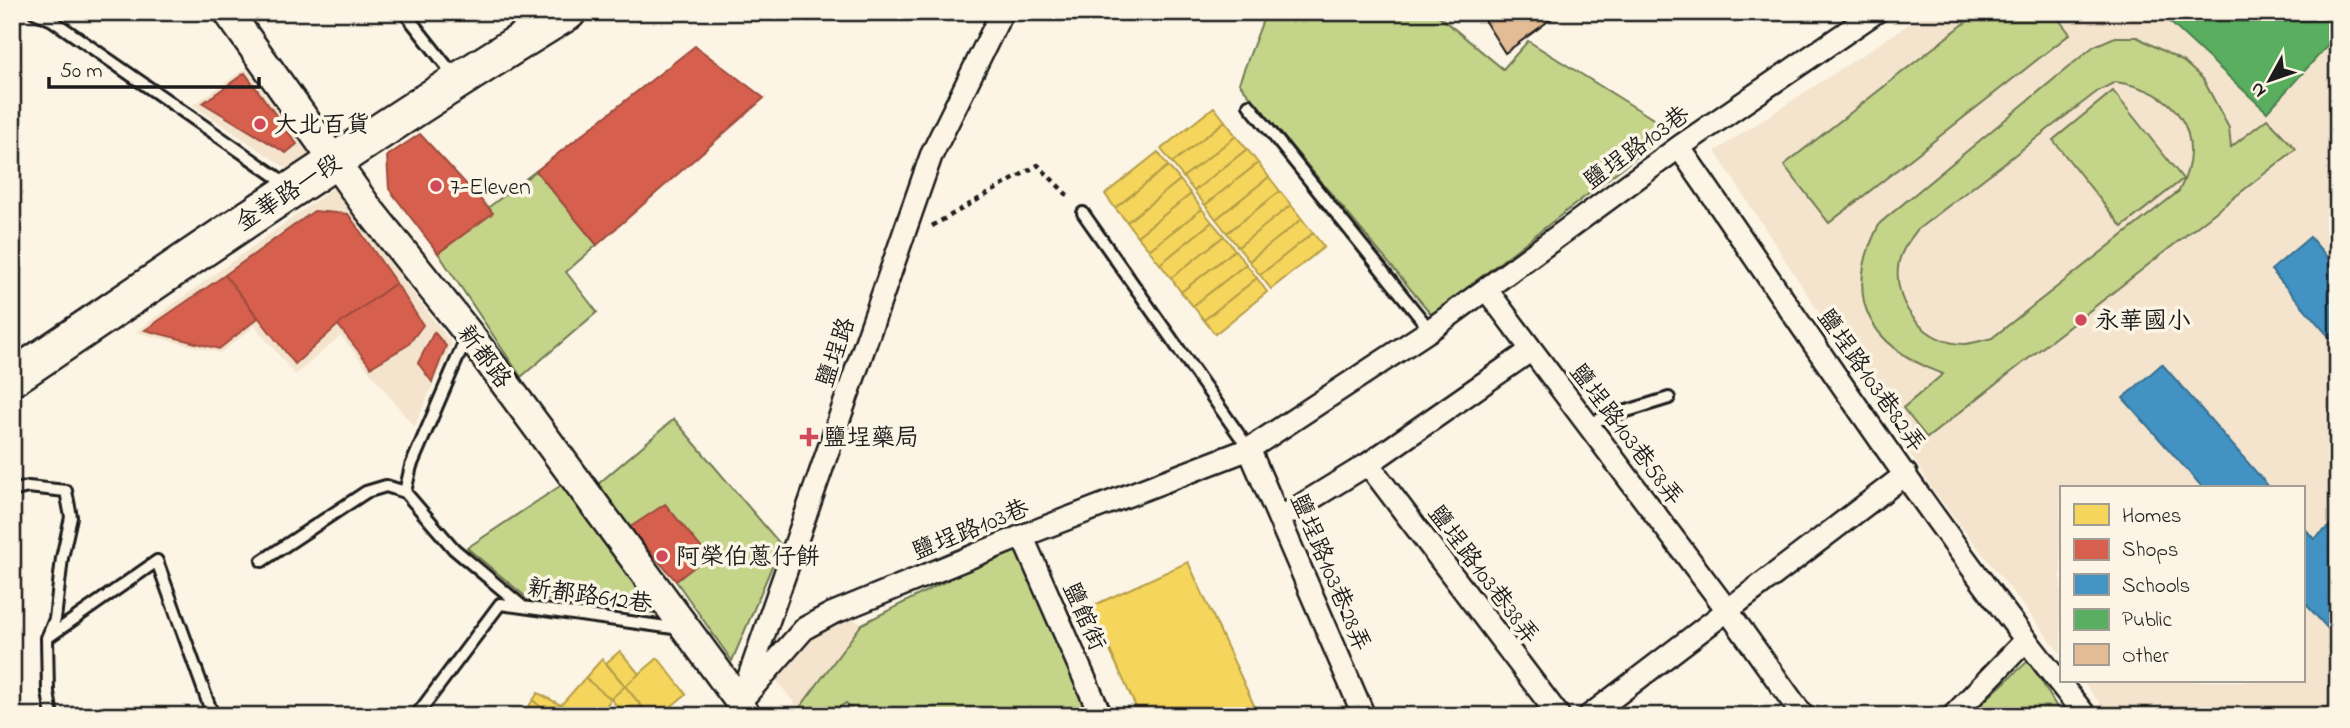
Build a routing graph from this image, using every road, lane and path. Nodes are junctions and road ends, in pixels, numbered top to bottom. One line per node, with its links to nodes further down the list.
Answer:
1 (34, 12): 11 (lane)
2 (228, 12): 10 (street, 新都路)
3 (404, 12): 7 (lane)
4 (568, 12): 7 (main road, 金華路一段)
5 (1002, 12): 34 (street, 鹽埕路)
6 (1876, 12): 9 (street, 鹽埕路103巷)
7 (457, 80): 10 (main road, 金華路一段)
8 (1249, 105): 15 (lane)
9 (1679, 147): 14 (street, 鹽埕路103巷); 23 (street, 鹽埕路103巷82弄)
10 (335, 161): 11 (main road, 金華路一段); 16 (street, 新都路)
11 (292, 188): 18 (main road, 金華路一段)
12 (1083, 212): 13 (path); 21 (lane)
13 (922, 231)
14 (1486, 289): 15 (street, 鹽埕路103巷); 17 (street, 鹽埕路103巷58弄)
15 (1430, 330): 21 (street, 鹽埕路103巷)
16 (468, 333): 25 (lane); 31 (street, 新都路)
17 (1530, 351): 20 (street, 鹽埕路103巷58弄); 22 (street)
18 (18, 370)
19 (1669, 398): 20 (lane)
20 (1588, 423): 30 (street, 鹽埕路103巷58弄)
21 (1249, 449): 26 (street, 鹽埕路103巷28弄); 27 (street, 鹽埕路103巷)
22 (1368, 464): 26 (street); 40 (street, 鹽埕路103巷38弄)
23 (1906, 474): 30 (street); 33 (street, 鹽埕路103巷82弄)
24 (12, 491): 32 (lane)
25 (405, 492): 28 (lane); 29 (lane)
26 (1280, 518): 39 (street, 鹽埕路103巷28弄)
27 (1023, 536): 34 (street, 鹽埕路103巷); 38 (street, 鹽館街)
28 (262, 561)
29 (522, 607): 31 (lane, 新都路612巷); 37 (lane, 新都路612巷)
30 (1728, 611): 41 (street); 42 (street, 鹽埕路103巷58弄)
31 (688, 630): 34 (street, 新都路)
32 (47, 638): 35 (lane); 36 (lane)
33 (2025, 641): 43 (street); 44 (street, 鹽埕路103巷82弄)
34 (742, 711)
35 (52, 716)
36 (213, 716)
37 (416, 716)
38 (1101, 716)
39 (1364, 716)
40 (1559, 716)
41 (1589, 716)
42 (1802, 716)
43 (1953, 716)
44 (2086, 716)

